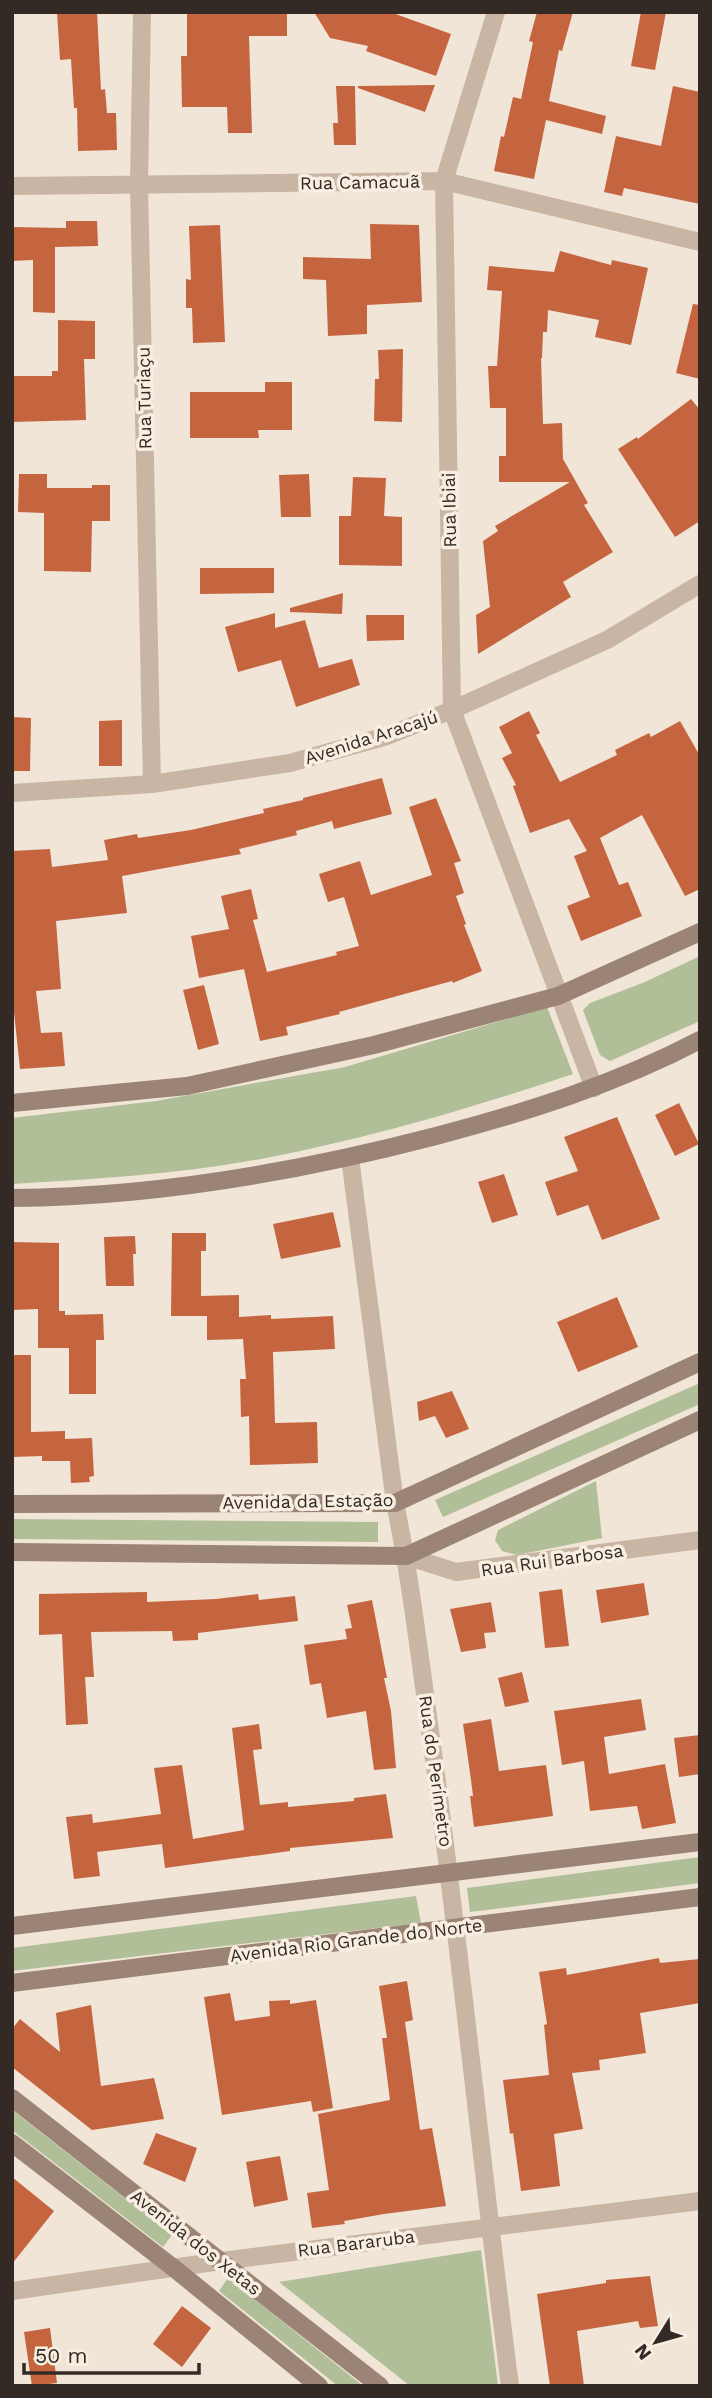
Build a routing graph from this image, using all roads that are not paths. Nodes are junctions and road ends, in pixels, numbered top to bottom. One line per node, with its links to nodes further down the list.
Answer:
1 (142, 12): 4 (street, Rua Turiaçu)
2 (496, 12): 3 (street, Rua Ibiai)
3 (444, 181): 4 (street, Rua Camacuã); 6 (street, Rua Camacuã); 8 (street, Rua Ibiai)
4 (139, 184): 5 (street, Rua Camacuã); 9 (street, Rua Turiaçu)
5 (12, 186)
6 (700, 242)
7 (700, 584): 8 (street, Avenida Aracajú)
8 (452, 710): 9 (street, Avenida Aracajú); 12 (street, Rua Ibiai)
9 (152, 784): 10 (street, Avenida Aracajú)
10 (12, 793)
11 (700, 932): 12 (street)
12 (558, 996): 14 (street, Rua Ibiai); 15 (street)
13 (700, 1040): 14 (street)
14 (594, 1088): 16 (street)
15 (12, 1103)
16 (350, 1158): 17 (street); 20 (street, Rua do Perímetro)
17 (12, 1198)
18 (700, 1362): 20 (street, Avenida da Estação)
19 (700, 1420): 24 (street)
20 (396, 1503): 21 (street, Avenida da Estação); 24 (street, Rua do Perímetro)
21 (12, 1504)
22 (700, 1539): 24 (street, Rua Rui Barbosa)
23 (12, 1552): 24 (street)
24 (406, 1556): 26 (street, Rua do Perímetro)
25 (700, 1842): 26 (street)
26 (450, 1874): 28 (street); 29 (street, Rua do Perímetro)
27 (700, 1897): 29 (street, Avenida Rio Grande do Norte)
28 (12, 1926)
29 (456, 1927): 30 (street, Avenida Rio Grande do Norte); 34 (street, Rua do Perímetro)
30 (12, 1983)
31 (12, 2098): 35 (street, Avenida dos Xetas)
32 (12, 2143): 36 (street, Avenida dos Xetas)
33 (700, 2201): 34 (street, Rua Bararuba)
34 (489, 2227): 35 (street, Rua Bararuba); 40 (street, Rua do Perímetro)
35 (220, 2261): 36 (street, Rua Bararuba); 39 (street, Avenida dos Xetas)
36 (175, 2269): 37 (street, Rua Bararuba); 38 (street, Avenida dos Xetas)
37 (12, 2291)
38 (319, 2386)
39 (380, 2386)
40 (510, 2386)

